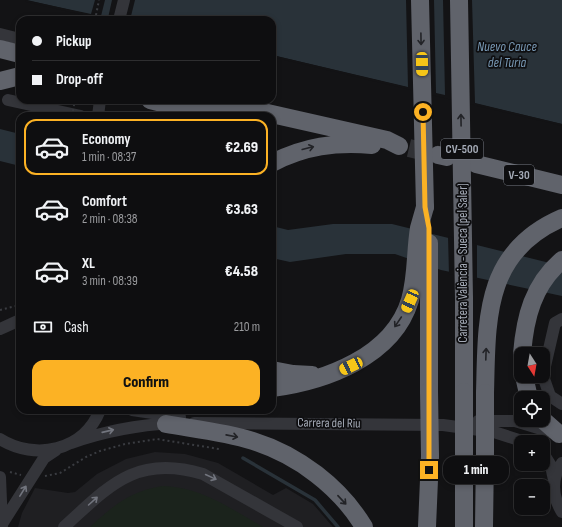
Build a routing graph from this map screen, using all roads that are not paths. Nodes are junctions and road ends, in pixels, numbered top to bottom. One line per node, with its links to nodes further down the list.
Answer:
1 (124, 0): 4 (street)
2 (420, 0): 27 (highway, CV-500, one-way to 27, bridge)
3 (459, 0): 60 (highway, Carretera València - Sueca (pel Saler) / CV-500, one-way to 3, bridge)
4 (120, 16)
5 (0, 34): 6 (street)
6 (16, 38)
7 (0, 49): 8 (highway)
8 (16, 53)
9 (16, 77): 10 (highway)
10 (0, 80)
11 (8, 100): 12 (street)
12 (16, 102)
13 (26, 104): 16 (street)
14 (166, 104): 17 (highway)
15 (229, 104): 18 (highway)
16 (64, 112)
17 (211, 112)
18 (266, 112)
19 (276, 114): 21 (highway)
20 (276, 119): 21 (highway)
21 (331, 126): 22 (highway, one-way to 21)
22 (276, 161)
23 (476, 164): 24 (highway, V-30)
24 (562, 185)
25 (562, 218): 61 (highway, one-way to 25, bridge)
26 (562, 260): 33 (highway)
27 (421, 289): 36 (highway, one-way to 36); 59 (highway, bridge)
28 (562, 319): 34 (street)
29 (16, 321): 30 (street)
30 (0, 322)
31 (16, 322): 32 (street)
32 (0, 330)
33 (523, 347)
34 (550, 347)
35 (276, 371): 36 (highway)
36 (340, 371): 38 (highway)
37 (545, 383): 39 (street)
38 (276, 387)
39 (562, 404)
40 (98, 414): 49 (street)
41 (160, 414): 42 (street, Carrera del Riu)
42 (215, 422): 43 (street, Carrera del Riu); 44 (street, Carrera del Riu)
43 (166, 424): 49 (street, Carrera del Riu, one-way to 43); 58 (highway, one-way to 58)
44 (443, 425): 46 (street, Carrera del Riu); 47 (street, Carrera del Riu)
45 (550, 426): 46 (highway)
46 (560, 435)
47 (514, 438)
48 (0, 439): 49 (street)
49 (66, 445): 55 (street, one-way to 49)
50 (562, 463): 53 (street)
51 (550, 464): 53 (street)
52 (3, 474): 55 (street)
53 (554, 483): 54 (street)
54 (562, 512)
55 (2, 526)
56 (64, 527): 57 (street, one-way to 57)
57 (297, 527)
58 (364, 527)
59 (427, 527)
60 (464, 527)
61 (484, 527)

